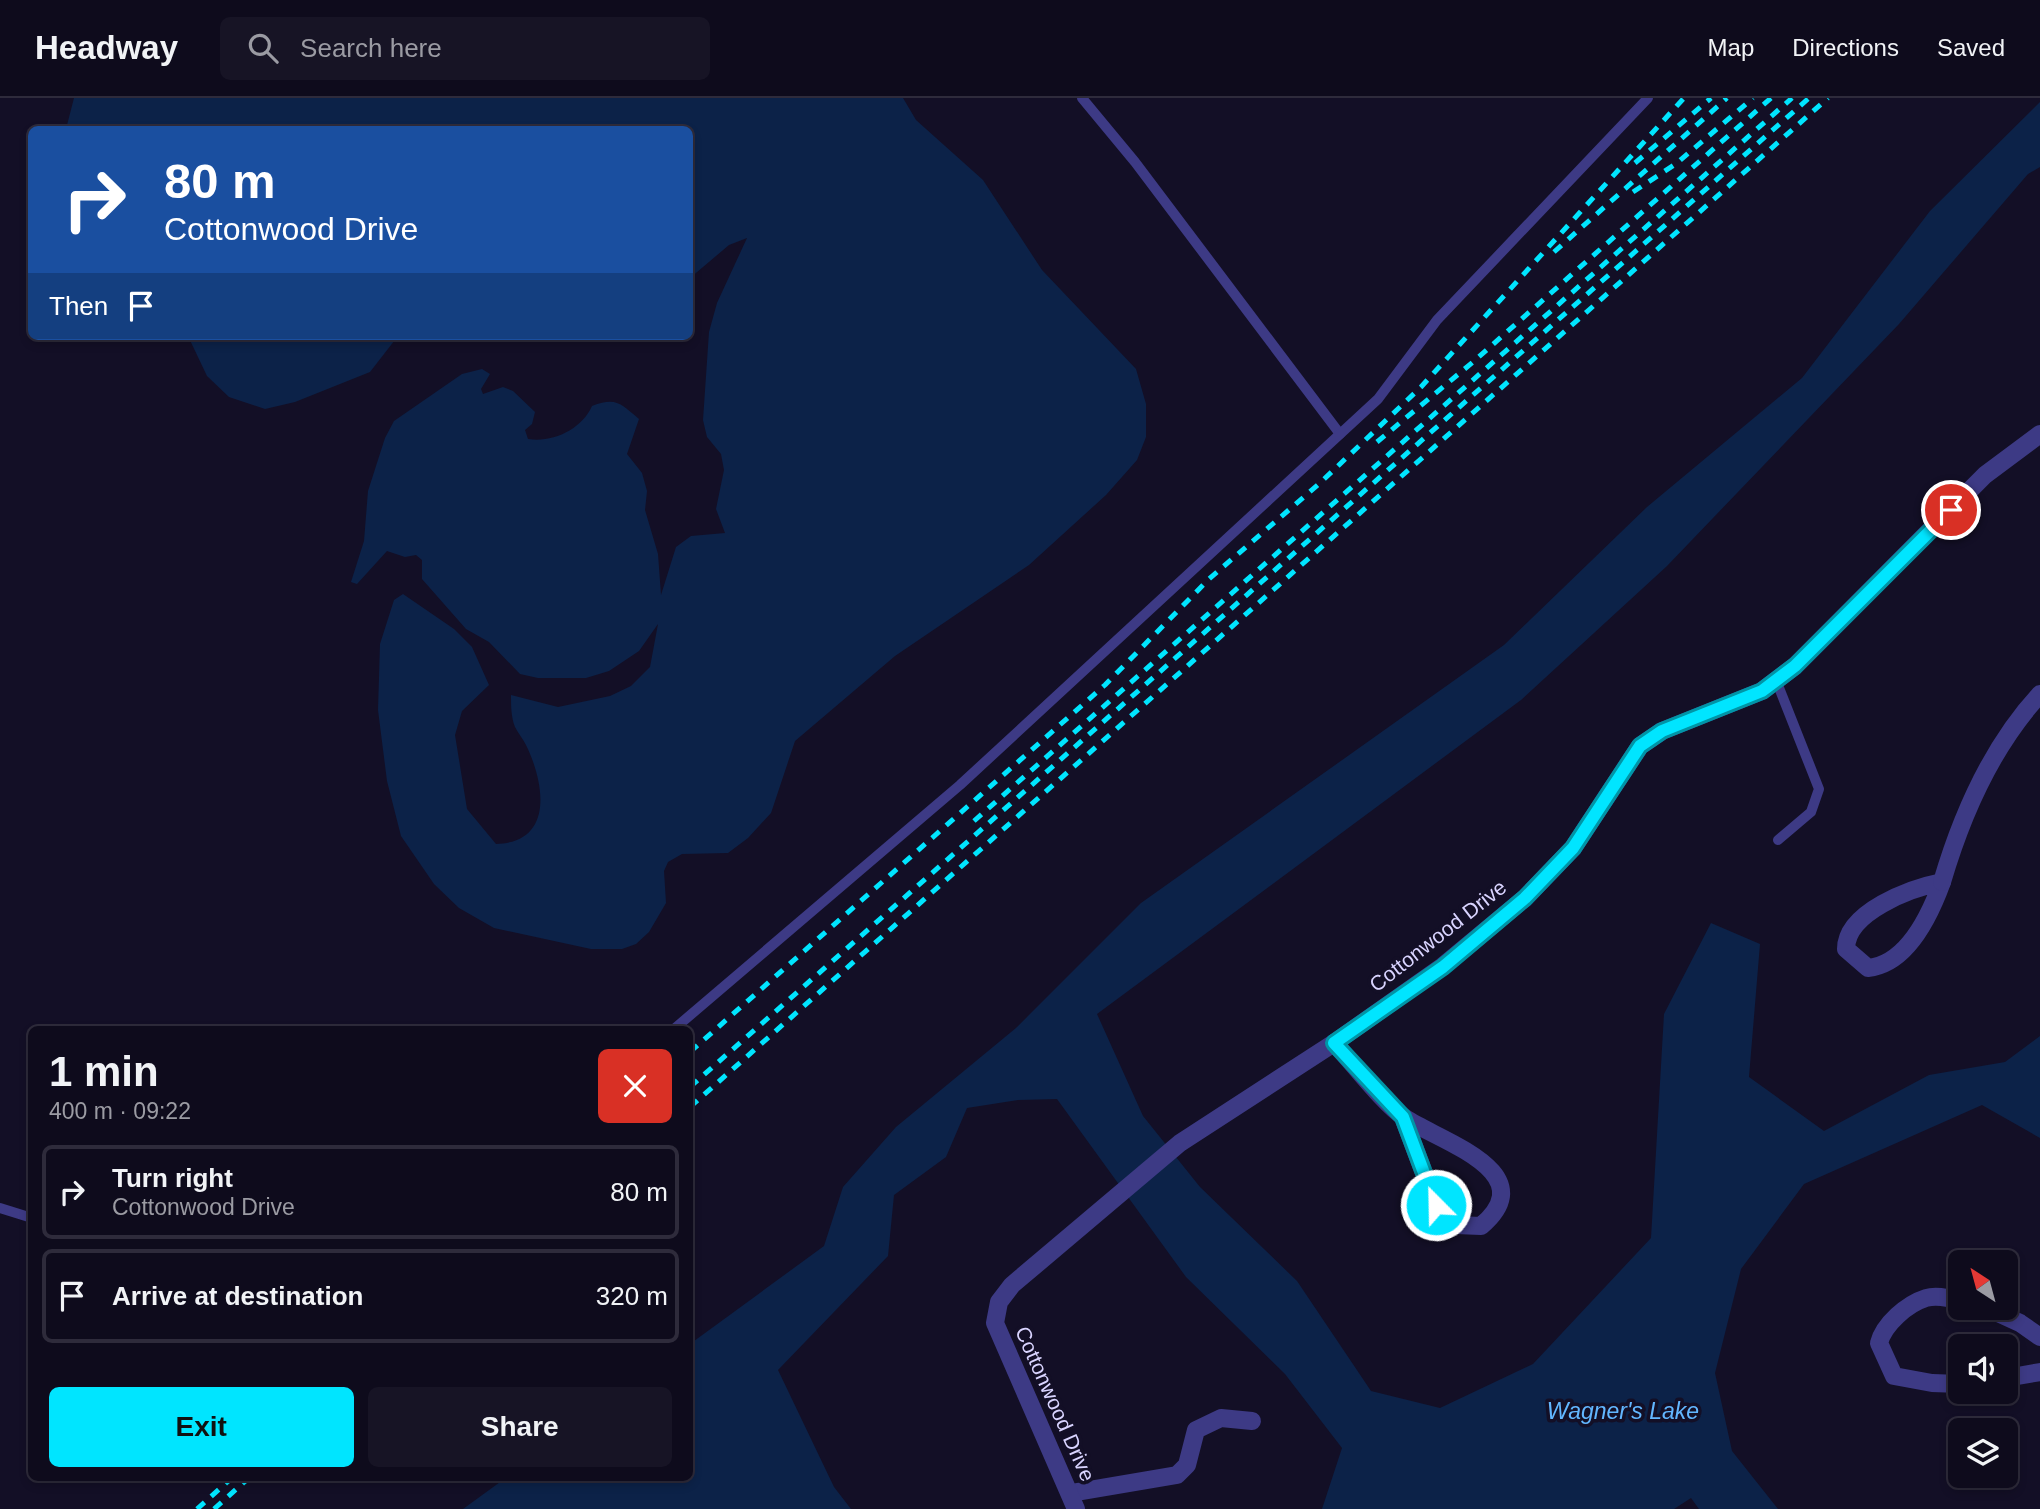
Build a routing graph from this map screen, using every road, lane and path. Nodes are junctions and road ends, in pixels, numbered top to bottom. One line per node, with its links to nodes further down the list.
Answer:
1 (1082, 98): 3 (lane)
2 (1648, 98): 3 (lane)
3 (1340, 434): 9 (lane)
4 (2040, 434): 5 (street, Cottonwood Drive)
5 (1776, 680): 7 (lane); 10 (street, Cottonwood Drive)
6 (2040, 694): 8 (street)
7 (1779, 840)
8 (1942, 882): 8 (street)
9 (678, 1026)
10 (1334, 1043): 11 (street); 21 (street, Cottonwood Drive)
11 (1403, 1117): 11 (street)
12 (0, 1208): 13 (lane)
13 (28, 1217)
14 (1948, 1300): 19 (street)
15 (2013, 1320): 16 (street)
16 (2040, 1337)
17 (2040, 1372): 18 (street)
18 (2018, 1376)
19 (1948, 1384)
20 (1252, 1421): 21 (street)
21 (1074, 1501)

